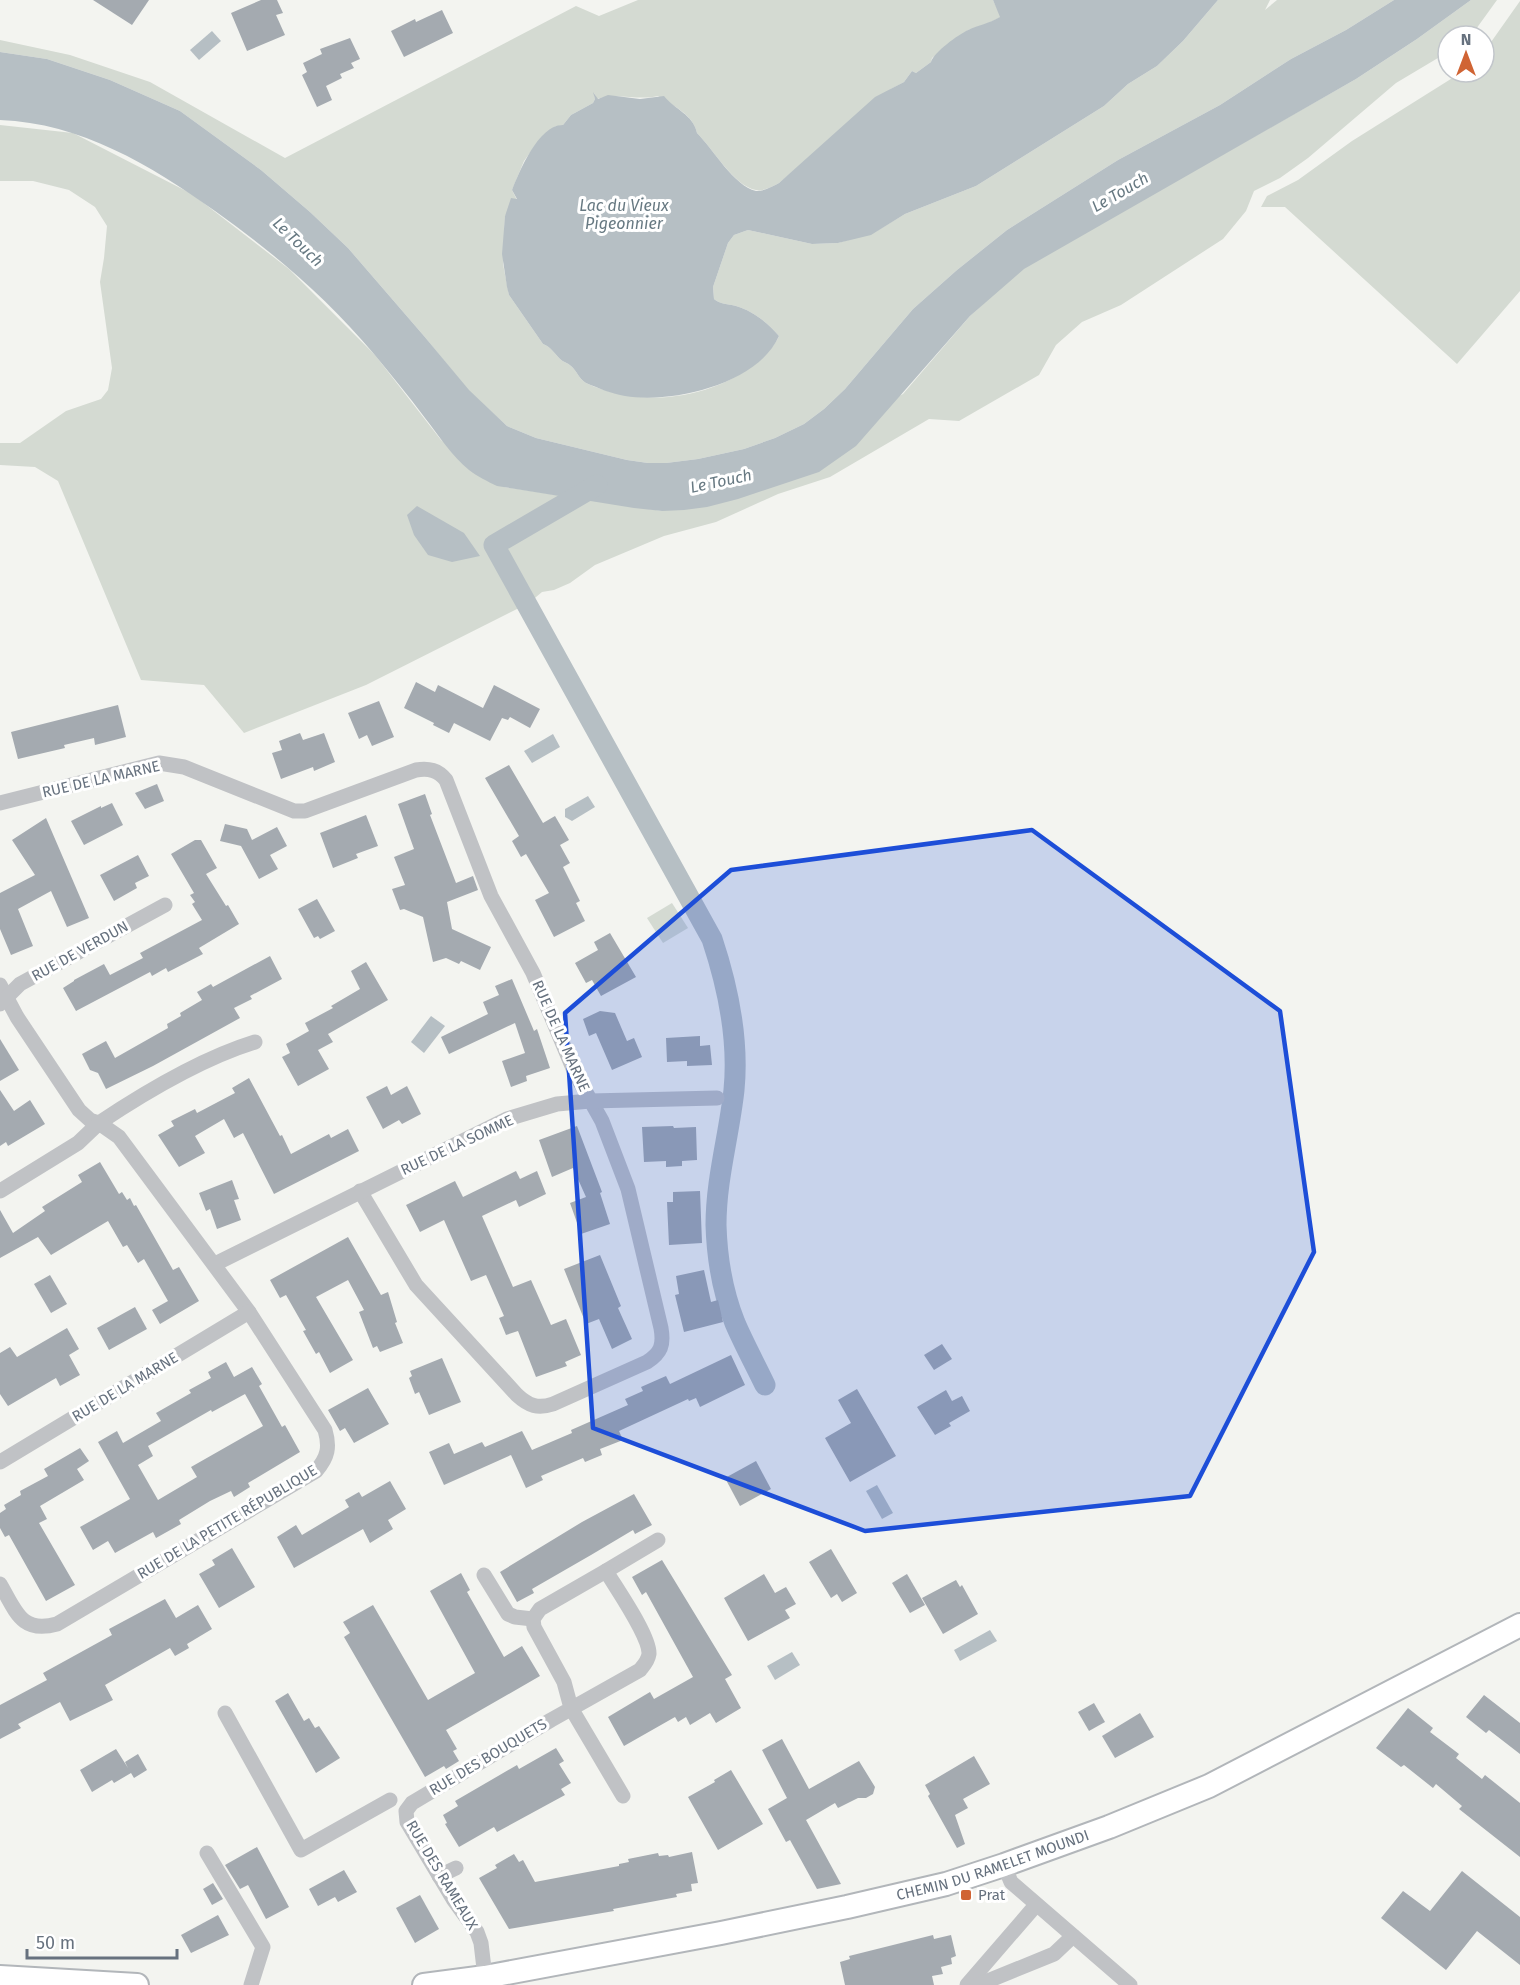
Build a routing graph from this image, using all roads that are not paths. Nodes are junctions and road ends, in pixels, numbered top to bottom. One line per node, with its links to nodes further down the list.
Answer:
1 (0, 803): 6 (street, RUE DE LA MARNE)
2 (165, 905): 3 (street, RUE DE VERDUN)
3 (2, 995): 7 (street, RUE DE LA PETITE RÉPUBLIQUE)
4 (255, 1042): 7 (street)
5 (717, 1098): 6 (street, RUE DE LA SOMME)
6 (590, 1101): 9 (street, RUE DE LA SOMME); 9 (street, RUE DE LA MARNE)
7 (99, 1123): 8 (street); 10 (street, RUE DE LA PETITE RÉPUBLIQUE)
8 (0, 1191)
9 (360, 1191): 10 (street, RUE DE LA SOMME)
10 (215, 1264): 11 (street, RUE DE LA PETITE RÉPUBLIQUE)
11 (249, 1312): 12 (street, RUE DE LA MARNE); 16 (street, RUE DE LA PETITE RÉPUBLIQUE)
12 (0, 1462)
13 (658, 1540): 14 (street)
14 (606, 1571): 17 (street); 19 (street, RUE DES BOUQUETS)
15 (484, 1575): 17 (street)
16 (0, 1584)
17 (532, 1619): 19 (street)
18 (1520, 1625): 25 (main road, CHEMIN DU RAMELET MOUNDI)
19 (571, 1708): 21 (street); 23 (street, RUE DES BOUQUETS)
20 (225, 1713): 22 (street)
21 (623, 1796)
22 (390, 1800)
23 (407, 1808): 27 (street, RUE DES RAMEAUX)
24 (207, 1853): 33 (street)
25 (1004, 1865): 28 (street); 31 (main road, CHEMIN DU RAMELET MOUNDI)
26 (456, 1868): 27 (street)
27 (439, 1876): 31 (street, RUE DES RAMEAUX)
28 (1036, 1905): 29 (street); 35 (street)
29 (1073, 1936): 36 (street); 37 (street)
30 (0, 1977): 32 (main road)
31 (485, 1977): 34 (main road, CHEMIN DU RAMELET MOUNDI)
32 (137, 1985)
33 (251, 1985)
34 (424, 1985)
35 (967, 1985)
36 (978, 1985)
37 (1130, 1985)

